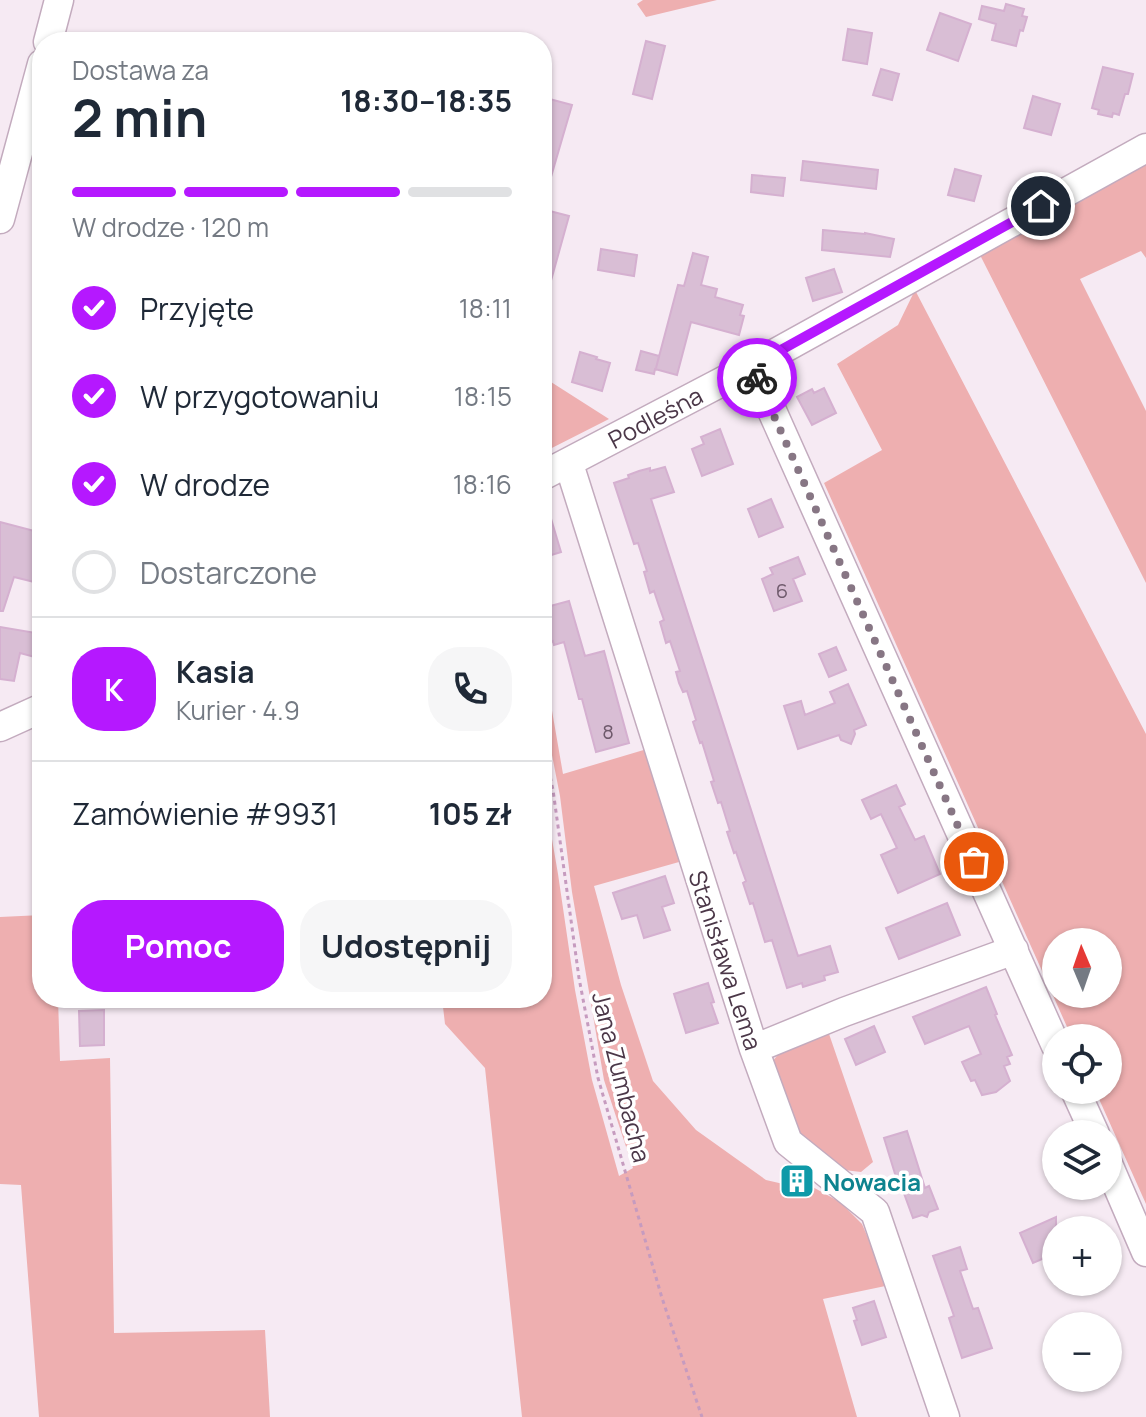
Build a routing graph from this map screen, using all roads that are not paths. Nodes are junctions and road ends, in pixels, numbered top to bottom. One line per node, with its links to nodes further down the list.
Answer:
1 (59, 0): 2 (street)
2 (51, 32)
3 (32, 101): 5 (street)
4 (1146, 148): 6 (street, Podleśna)
5 (0, 219)
6 (752, 366): 7 (street, Podleśna); 11 (street)
7 (569, 464): 8 (street, Podleśna); 13 (street, Stanisława Lema)
8 (552, 472)
9 (32, 713): 10 (street)
10 (0, 727)
11 (1014, 950): 12 (street); 13 (street)
12 (1046, 1024)
13 (754, 1049): 16 (street, Stanisława Lema)
14 (1122, 1196): 15 (street)
15 (1146, 1252)
16 (945, 1417)

